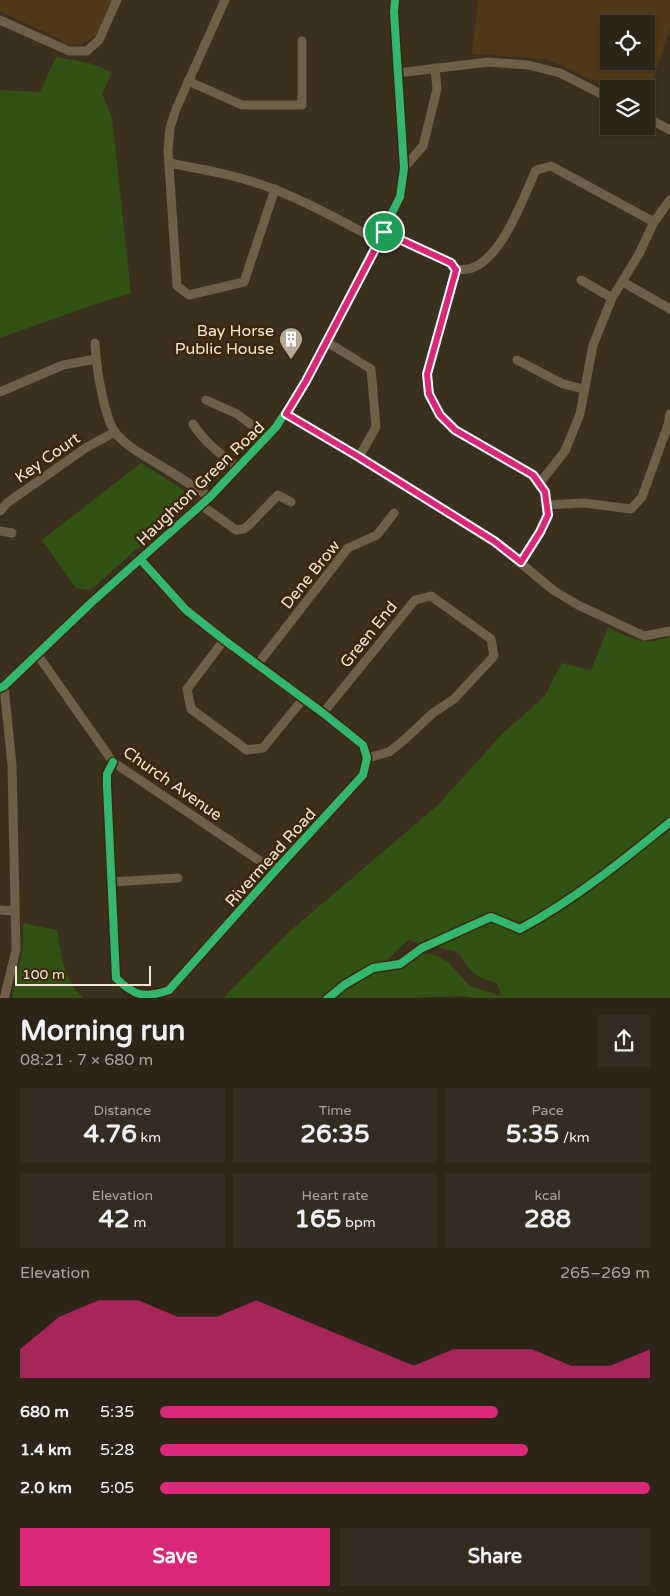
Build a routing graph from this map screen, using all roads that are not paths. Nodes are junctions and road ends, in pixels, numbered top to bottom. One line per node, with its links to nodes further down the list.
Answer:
1 (117, 0): 4 (street)
2 (225, 0): 8 (street)
3 (395, 0): 7 (street, Haughton Green Road)
4 (0, 20)
5 (302, 41): 8 (street)
6 (436, 68): 7 (street); 9 (street); 13 (street)
7 (398, 73): 13 (street, Haughton Green Road)
8 (188, 81): 12 (street)
9 (600, 93)
10 (655, 122): 11 (street)
11 (670, 129)
12 (169, 162): 14 (street); 14 (street)
13 (404, 168): 17 (street, Haughton Green Road)
14 (275, 189): 18 (street)
15 (670, 200): 16 (street)
16 (654, 222): 19 (street); 21 (street)
17 (384, 232): 18 (street, Haughton Green Road); 19 (street)
18 (379, 241): 24 (street, Haughton Green Road)
19 (456, 270): 38 (street)
20 (580, 280): 22 (street)
21 (623, 282): 22 (street); 23 (street)
22 (612, 298): 28 (street)
23 (670, 309)
24 (327, 342): 31 (street, Haughton Green Road); 36 (street)
25 (95, 343): 26 (street)
26 (96, 359): 29 (street); 34 (street)
27 (517, 360): 28 (street)
28 (583, 389): 38 (street)
29 (0, 392)
30 (206, 400): 35 (street)
31 (286, 414): 35 (street, Haughton Green Road); 36 (street)
32 (670, 414): 42 (street)
33 (193, 424): 37 (street)
34 (115, 432): 39 (street); 43 (street, Key Court)
35 (268, 437): 37 (street, Haughton Green Road)
36 (359, 457): 48 (street)
37 (238, 468): 39 (street, Haughton Green Road)
38 (539, 484): 42 (street)
39 (210, 497): 41 (street, Haughton Green Road)
40 (291, 502): 41 (street)
41 (201, 505): 47 (street, Haughton Green Road)
42 (546, 505): 48 (street)
43 (0, 511)
44 (394, 513): 52 (street, Dene Brow)
45 (0, 531): 46 (street)
46 (12, 533)
47 (141, 560): 50 (street); 51 (street, Haughton Green Road)
48 (521, 562): 49 (street)
49 (670, 631)
50 (224, 640): 52 (street); 54 (street)
51 (36, 654): 53 (street, Haughton Green Road); 57 (street, Church Avenue)
52 (257, 664): 54 (street)
53 (2, 687): 62 (street)
54 (302, 699): 55 (street)
55 (323, 713): 56 (street); 56 (street, Green End)
56 (367, 758): 58 (street, Rivermead Road)
57 (112, 762): 58 (street, Church Avenue); 60 (street, Rivermead Road)
58 (275, 871): 60 (street, Rivermead Road)
59 (178, 878): 60 (street)
60 (111, 882)
61 (0, 910): 62 (street)
62 (15, 910): 63 (street)
63 (4, 998)

